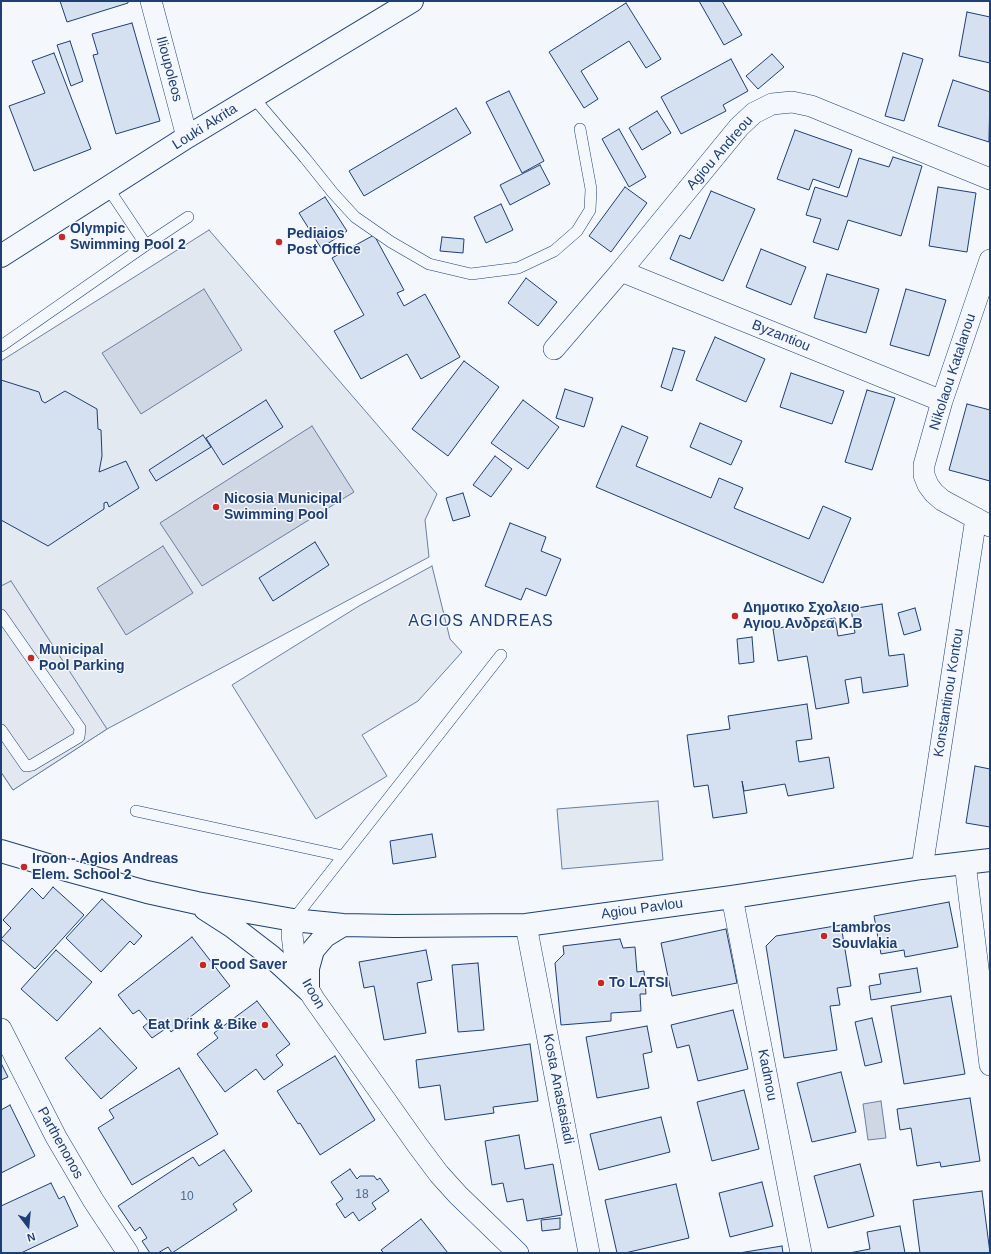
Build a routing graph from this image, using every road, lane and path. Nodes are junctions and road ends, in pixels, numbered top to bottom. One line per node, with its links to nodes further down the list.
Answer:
1 (151, 1): 5 (street, Ilioupoleos)
2 (412, 1): 3 (main road, Louki Akrita)
3 (253, 97): 4 (lane); 5 (main road, Louki Akrita)
4 (580, 129)
5 (187, 137): 7 (main road, Louki Akrita)
6 (990, 179): 12 (street, Agiou Andreou)
7 (108, 188): 9 (lane); 10 (main road, Louki Akrita)
8 (188, 218): 9 (lane)
9 (146, 245): 13 (lane)
10 (1, 256)
11 (990, 260): 15 (street, Nikolaou Katalanou)
12 (621, 271): 14 (street, Agiou Andreou); 15 (street, Byzantiou)
13 (1, 346)
14 (554, 349)
15 (942, 401): 16 (street, Nikolaou Katalanou)
16 (983, 522): 25 (street, Konstantinou Kontou)
17 (1, 615): 19 (lane)
18 (500, 655): 22 (lane)
19 (1, 730)
20 (136, 811): 22 (lane)
21 (1, 851): 27 (main road)
22 (343, 856): 28 (lane)
23 (990, 860): 24 (main road, Agiou Pavlou)
24 (965, 863): 25 (main road, Agiou Pavlou); 33 (street)
25 (922, 868): 26 (main road, Agiou Pavlou)
26 (732, 897): 29 (main road, Agiou Pavlou); 37 (street, Kadmou)
27 (198, 903): 28 (main road); 31 (main road)
28 (293, 920): 30 (main road, Agiou Pavlou); 31 (street, Iroon)
29 (526, 925): 30 (main road, Agiou Pavlou); 36 (street, Kosta Anastasiadi)
30 (343, 926): 31 (main road)
31 (308, 990): 35 (street, Iroon)
32 (1, 1029): 34 (street, Parthenonos)
33 (990, 1065)
34 (128, 1253)
35 (518, 1253)
36 (589, 1253)
37 (802, 1253)

